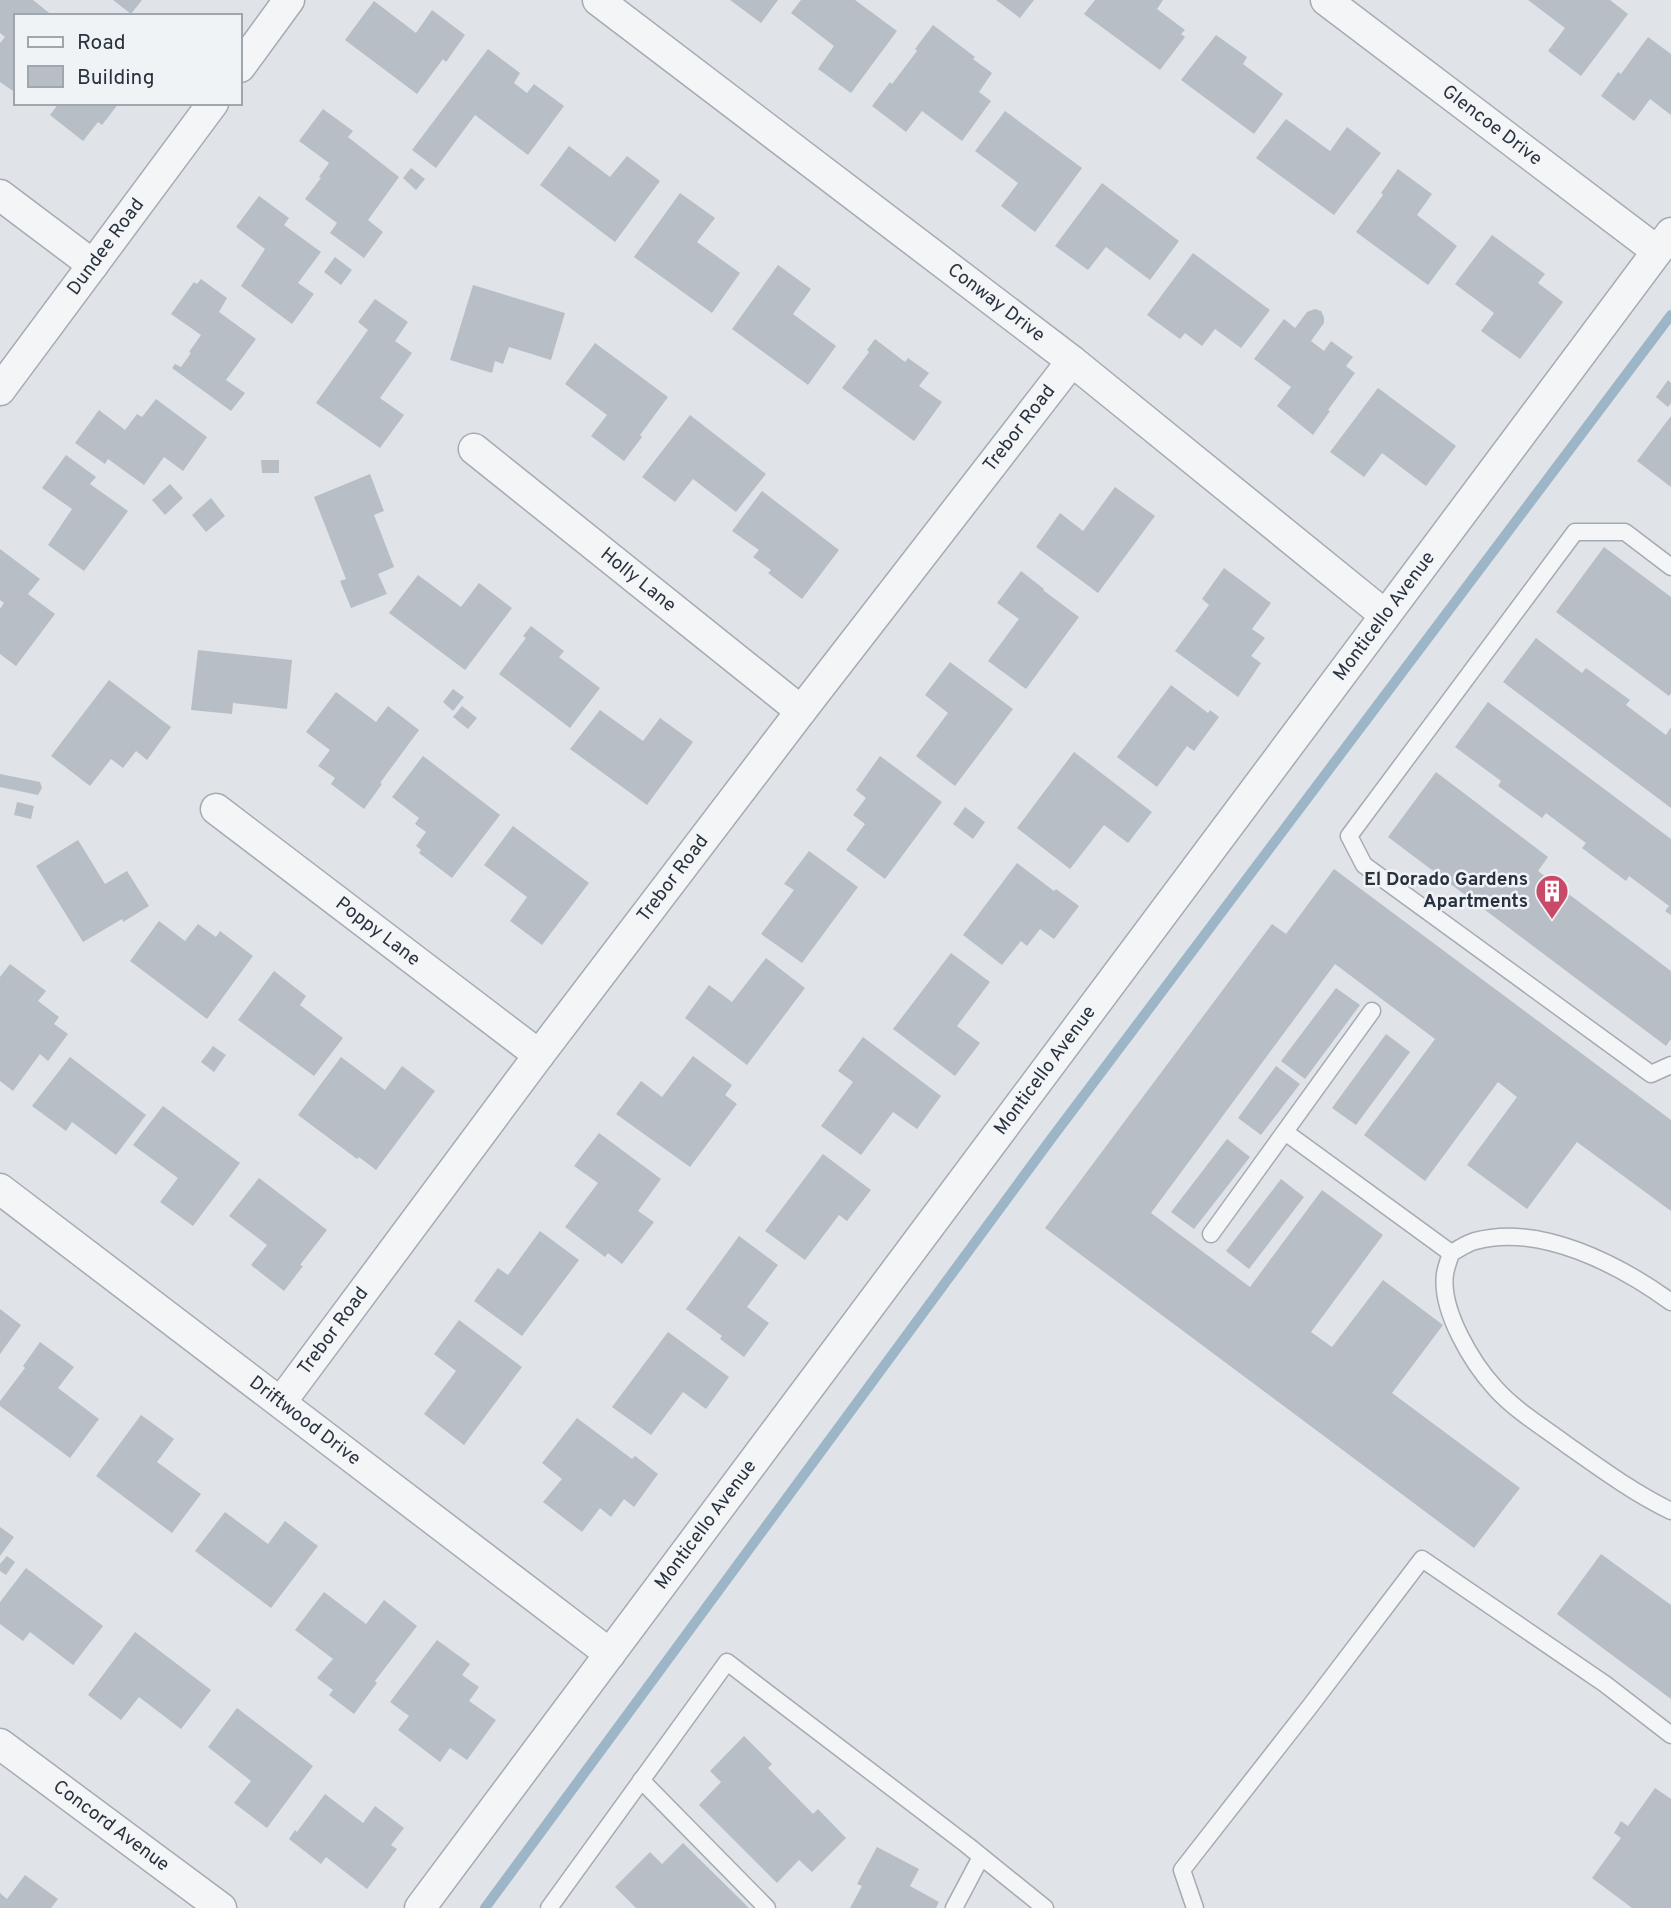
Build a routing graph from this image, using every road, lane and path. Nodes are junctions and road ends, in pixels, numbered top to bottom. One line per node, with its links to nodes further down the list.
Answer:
1 (289, 0): 4 (street)
2 (598, 0): 9 (street, Conway Drive)
3 (1326, 0): 7 (street, Glencoe Drive)
4 (242, 63)
5 (212, 105): 8 (street, Dundee Road)
6 (0, 195): 8 (street)
7 (1664, 242): 13 (street, Monticello Avenue)
8 (93, 265): 10 (street, Dundee Road)
9 (1072, 361): 13 (street, Conway Drive); 14 (street, Trebor Road)
10 (0, 390)
11 (474, 449): 14 (street, Holly Lane)
12 (1671, 566): 18 (lane)
13 (1385, 615): 26 (street, Monticello Avenue)
14 (801, 711): 17 (street, Trebor Road)
15 (216, 809): 17 (street, Poppy Lane)
16 (1372, 1011): 19 (lane)
17 (540, 1055): 24 (street, Trebor Road)
18 (1671, 1065)
19 (1285, 1132): 21 (lane); 22 (lane)
20 (0, 1189): 24 (street, Driftwood Drive)
21 (1211, 1234)
22 (1451, 1253): 23 (lane); 25 (lane)
23 (1671, 1302)
24 (281, 1402): 26 (street, Driftwood Drive)
25 (1671, 1511)
26 (610, 1654): 32 (street, Monticello Avenue)
27 (1671, 1735): 37 (lane)
28 (0, 1744): 31 (street, Concord Avenue)
29 (641, 1780): 30 (lane); 33 (lane); 34 (lane)
30 (981, 1857): 35 (lane); 36 (lane)
31 (221, 1908)
32 (419, 1908)
33 (549, 1908)
34 (767, 1908)
35 (954, 1908)
36 (1045, 1908)
37 (1195, 1908)

